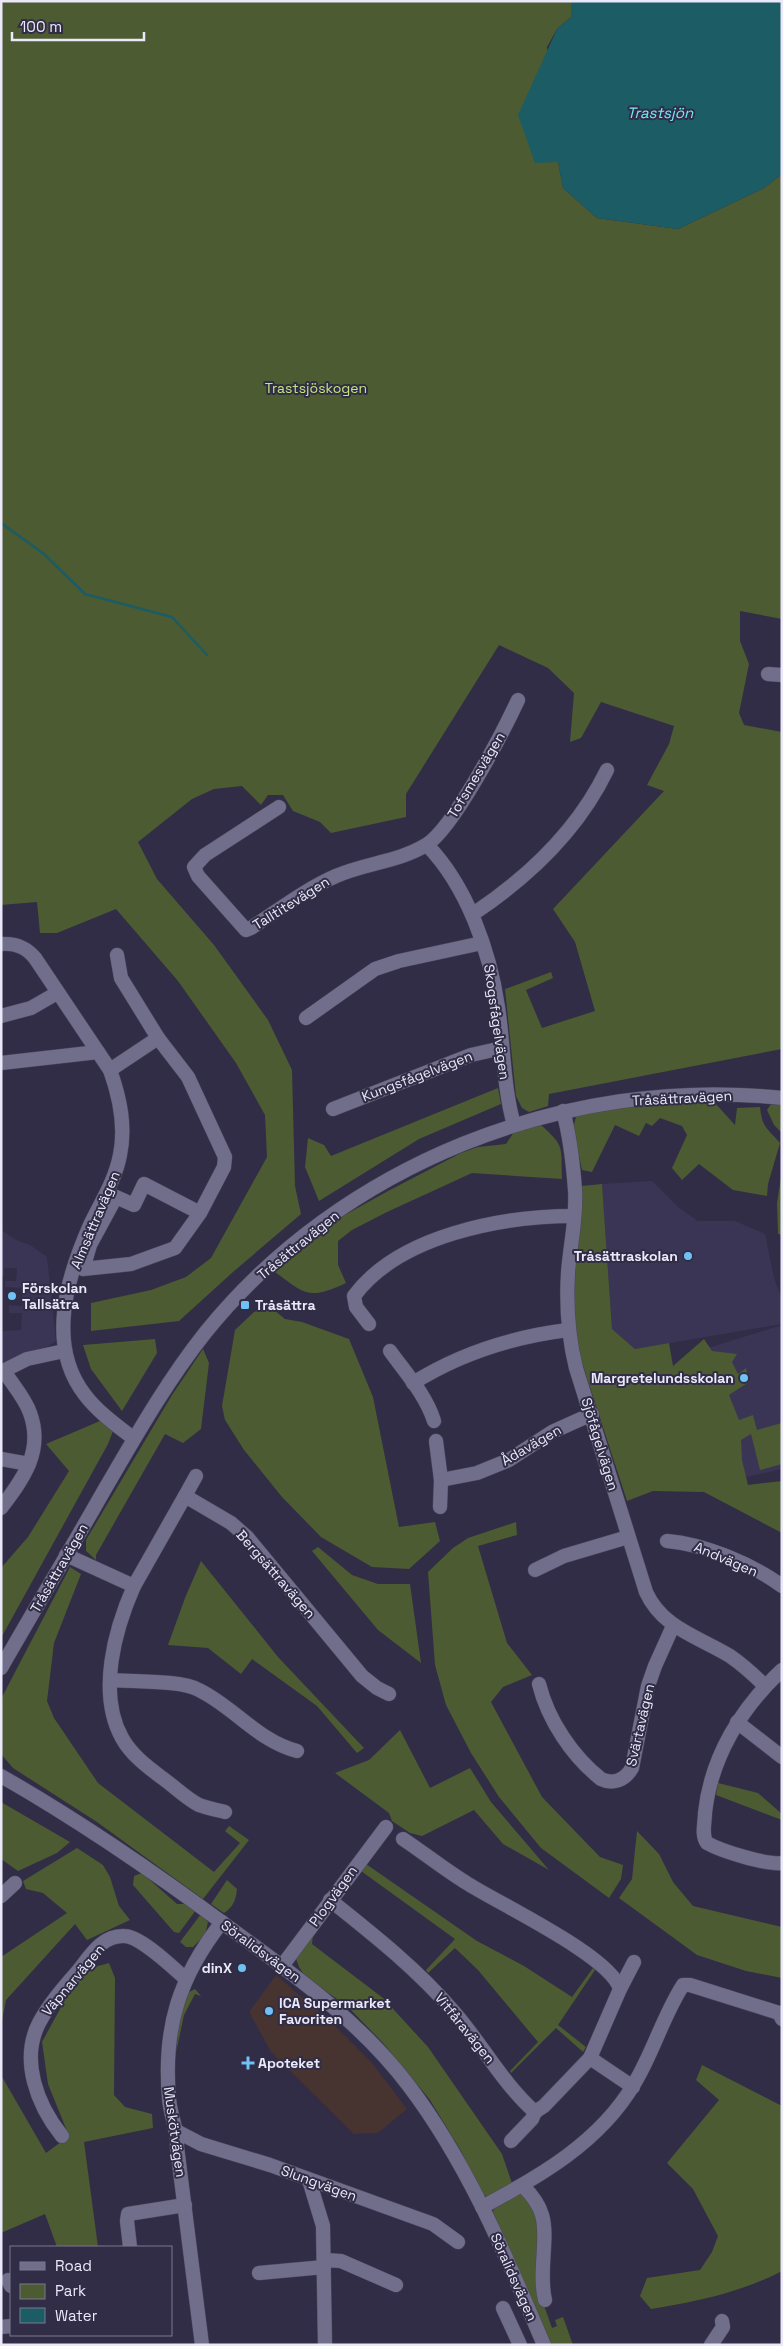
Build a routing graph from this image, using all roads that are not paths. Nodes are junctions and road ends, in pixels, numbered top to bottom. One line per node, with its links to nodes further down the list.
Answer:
1 (518, 700): 4 (street, Tofsmesvägen)
2 (607, 770): 5 (street)
3 (278, 808): 4 (street, Talltitevägen)
4 (427, 845): 5 (street, Skogsfågelvägen)
5 (472, 914): 6 (street, Skogsfågelvägen)
6 (482, 943): 11 (street); 13 (street, Skogsfågelvägen)
7 (1, 944): 9 (street, Almsättravägen)
8 (117, 955): 12 (street)
9 (57, 992): 10 (street); 14 (street, Almsättravägen)
10 (1, 1016)
11 (306, 1018)
12 (158, 1038): 16 (street); 21 (street)
13 (502, 1048): 18 (street, Kungsfågelvägen); 20 (street, Skogsfågelvägen)
14 (98, 1052): 15 (street); 16 (street, Almsättravägen)
15 (1, 1063)
16 (110, 1070): 25 (street, Almsättravägen)
17 (782, 1098): 19 (street, Tråsättravägen)
18 (333, 1109)
19 (563, 1111): 20 (street, Tråsättravägen); 22 (street, Sjöfågelvägen)
20 (514, 1124): 31 (street, Tråsättravägen)
21 (200, 1213): 21 (street)
22 (574, 1216): 23 (street); 24 (street, Sjöfågelvägen)
23 (369, 1324)
24 (568, 1330): 28 (street); 29 (street, Sjöfågelvägen)
25 (64, 1351): 27 (street); 31 (street, Almsättravägen)
26 (390, 1351): 28 (street)
27 (3, 1372): 34 (street)
28 (413, 1383): 30 (street)
29 (592, 1414): 36 (street, Ådavägen); 40 (street, Sjöfågelvägen)
30 (434, 1421)
31 (133, 1438): 42 (street, Tråsättravägen)
32 (436, 1441): 36 (street)
33 (1, 1459): 34 (street)
34 (29, 1464): 39 (street)
35 (196, 1476): 37 (street)
36 (441, 1480): 38 (street)
37 (185, 1496): 44 (street); 52 (street, Bergsättravägen)
38 (440, 1507)
39 (1, 1508)
40 (628, 1536): 43 (street); 46 (street, Sjöfågelvägen)
41 (667, 1540): 45 (street, Andvägen)
42 (66, 1554): 44 (street); 47 (street, Tråsättravägen)
43 (535, 1570)
44 (134, 1586): 49 (street)
45 (782, 1586)
46 (674, 1626): 50 (street, Svärtavägen); 51 (street, Sjöfågelvägen)
47 (1, 1668)
48 (782, 1670): 51 (street)
49 (111, 1680): 54 (street); 57 (street)
50 (539, 1684)
51 (765, 1686): 53 (street)
52 (389, 1694)
53 (737, 1722): 55 (street); 60 (street)
54 (297, 1751)
55 (782, 1756)
56 (1, 1776): 64 (street, Söralidsvägen)
57 (225, 1812)
58 (386, 1827): 63 (street, Plogvägen)
59 (403, 1839): 68 (street)
60 (782, 1863)
61 (15, 1883): 62 (street)
62 (1, 1896)
63 (330, 1900): 66 (street, Plogvägen); 72 (street, Vitfåravägen)
64 (222, 1922): 66 (street, Söralidsvägen); 67 (street, Muskötvägen)
65 (634, 1962): 68 (street)
66 (282, 1966): 79 (street, Söralidsvägen)
67 (186, 1980): 73 (street, Muskötvägen); 74 (street, Väpnarvägen)
68 (620, 1989): 70 (street)
69 (782, 2019): 71 (street)
70 (590, 2058): 71 (street); 72 (street)
71 (633, 2087): 77 (street)
72 (535, 2112): 75 (street)
73 (178, 2132): 76 (street, Slungvägen); 78 (street, Muskötvägen)
74 (62, 2136)
75 (511, 2141)
76 (309, 2180): 80 (street, Slungvägen); 82 (street)
77 (523, 2186): 79 (street); 85 (street)
78 (185, 2205): 81 (street); 88 (street, Muskötvägen)
79 (482, 2207): 91 (street, Söralidsvägen)
80 (458, 2242)
81 (130, 2246)
82 (324, 2264): 83 (street); 84 (street); 89 (street)
83 (259, 2273)
84 (396, 2285)
85 (545, 2300)
86 (503, 2308): 90 (street, Söralidsvägen)
87 (722, 2321): 92 (street)
88 (202, 2345)
89 (324, 2345)
90 (520, 2345)
91 (544, 2345)
92 (711, 2345)

